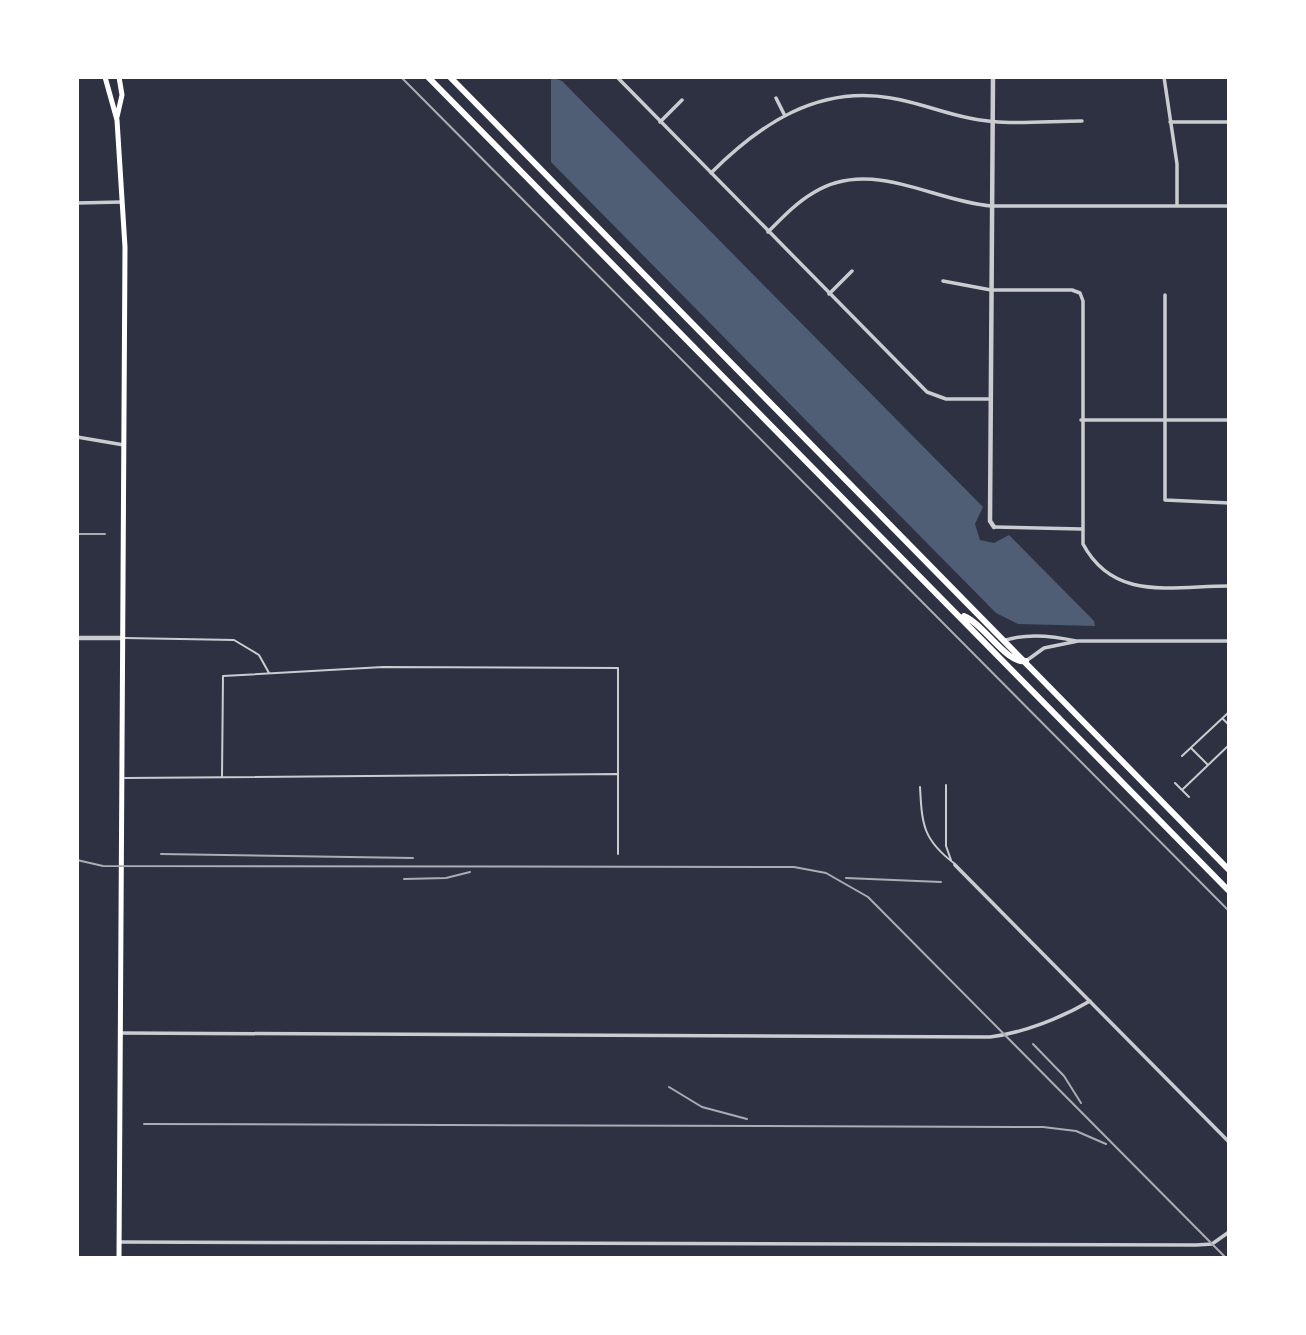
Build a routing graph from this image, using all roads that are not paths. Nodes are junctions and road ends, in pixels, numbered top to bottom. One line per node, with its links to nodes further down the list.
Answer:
1 (105, 77): 11 (main road)
2 (118, 77): 11 (main road)
3 (428, 77): 39 (highway)
4 (450, 77): 42 (highway)
5 (617, 77): 14 (street)
6 (993, 77): 12 (street)
7 (1164, 77): 15 (street)
8 (776, 98): 10 (street)
9 (682, 100): 14 (street)
10 (784, 114): 12 (street); 17 (street)
11 (117, 120): 18 (main road)
12 (992, 120): 13 (street); 21 (street)
13 (1082, 121)
14 (660, 122): 17 (street)
15 (1170, 122): 16 (street); 20 (street)
16 (1229, 122)
17 (711, 173): 23 (street)
18 (124, 202): 19 (street); 34 (main road)
19 (77, 203)
20 (1177, 205): 21 (street); 22 (street)
21 (992, 206): 23 (street); 26 (street)
22 (1229, 206)
23 (768, 232): 27 (street)
24 (852, 271): 27 (street)
25 (943, 281): 26 (street)
26 (991, 289): 29 (street); 30 (street)
27 (829, 295): 29 (street)
28 (1165, 295): 31 (street)
29 (990, 399): 36 (street)
30 (1081, 420): 31 (street); 37 (street)
31 (1164, 420): 32 (street); 35 (street)
32 (1229, 420)
33 (77, 437): 34 (street)
34 (124, 445): 41 (main road)
35 (1229, 503)
36 (994, 527): 37 (street)
37 (1081, 529): 38 (street)
38 (1229, 586)
39 (959, 614): 45 (highway); 65 (highway)
40 (77, 638): 41 (street)
41 (122, 638): 46 (lane); 56 (main road)
42 (1006, 640): 43 (street); 45 (highway)
43 (1078, 641): 44 (street); 45 (street)
44 (1229, 641)
45 (1026, 661): 64 (highway)
46 (269, 674): 54 (lane); 55 (lane)
47 (1229, 712): 48 (lane)
48 (1223, 718): 49 (lane); 51 (lane)
49 (1229, 726)
50 (1229, 745): 53 (lane)
51 (1190, 748): 52 (lane); 53 (lane)
52 (1182, 756)
53 (1208, 766): 60 (lane)
54 (618, 774): 55 (lane); 62 (lane)
55 (222, 777): 56 (lane)
56 (122, 778): 67 (main road)
57 (1175, 783): 60 (lane)
58 (946, 785): 63 (lane)
59 (920, 787): 63 (lane)
60 (1182, 790): 61 (lane)
61 (1189, 797)
62 (618, 854)
63 (955, 865): 66 (street)
64 (1229, 870)
65 (1229, 891)
66 (1090, 1001): 67 (street); 68 (street)
67 (120, 1033): 70 (main road)
68 (1229, 1142)
69 (1229, 1232): 70 (street)
70 (119, 1241): 71 (main road)
71 (119, 1258)

